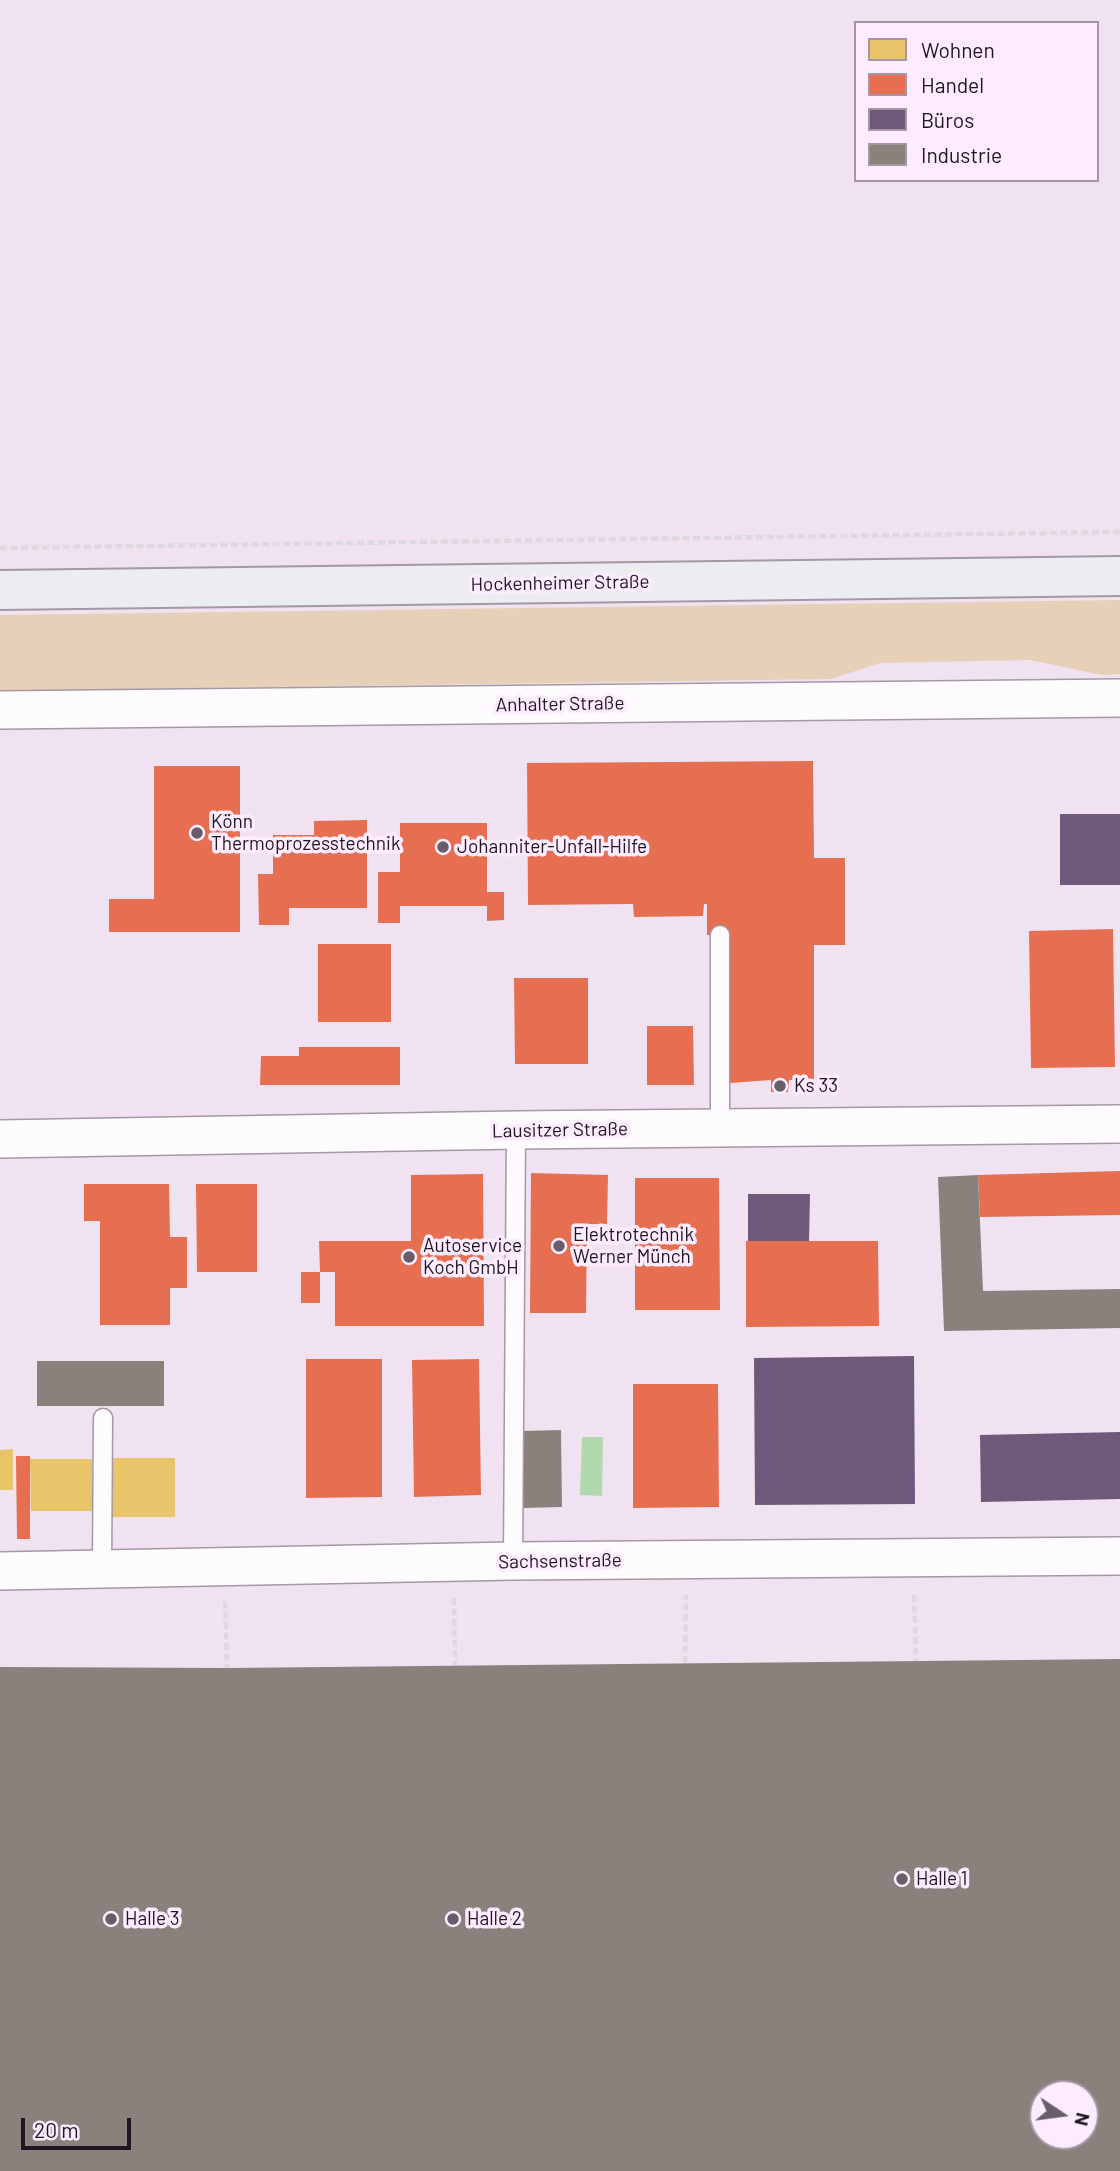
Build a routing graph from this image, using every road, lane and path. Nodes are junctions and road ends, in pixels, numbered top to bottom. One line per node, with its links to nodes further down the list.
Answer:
1 (1120, 532): 2 (path)
2 (0, 548)
3 (1120, 576): 4 (street, Hockenheimer Straße)
4 (0, 590)
5 (1120, 698): 6 (street, Anhalter Straße)
6 (0, 710)
7 (720, 934): 9 (lane)
8 (1120, 1124): 9 (street, Lausitzer Straße)
9 (720, 1128): 10 (street, Lausitzer Straße)
10 (516, 1130): 11 (street, Lausitzer Straße); 14 (lane)
11 (0, 1139)
12 (103, 1418): 15 (lane)
13 (1120, 1556): 14 (street, Sachsenstraße)
14 (513, 1561): 15 (street, Sachsenstraße)
15 (102, 1569): 16 (street, Sachsenstraße)
16 (0, 1571)
17 (914, 1587): 21 (path)
18 (686, 1591): 22 (path)
19 (454, 1594): 23 (path)
20 (225, 1597): 24 (path)
21 (916, 1661)
22 (684, 1663)
23 (455, 1665)
24 (227, 1668)

